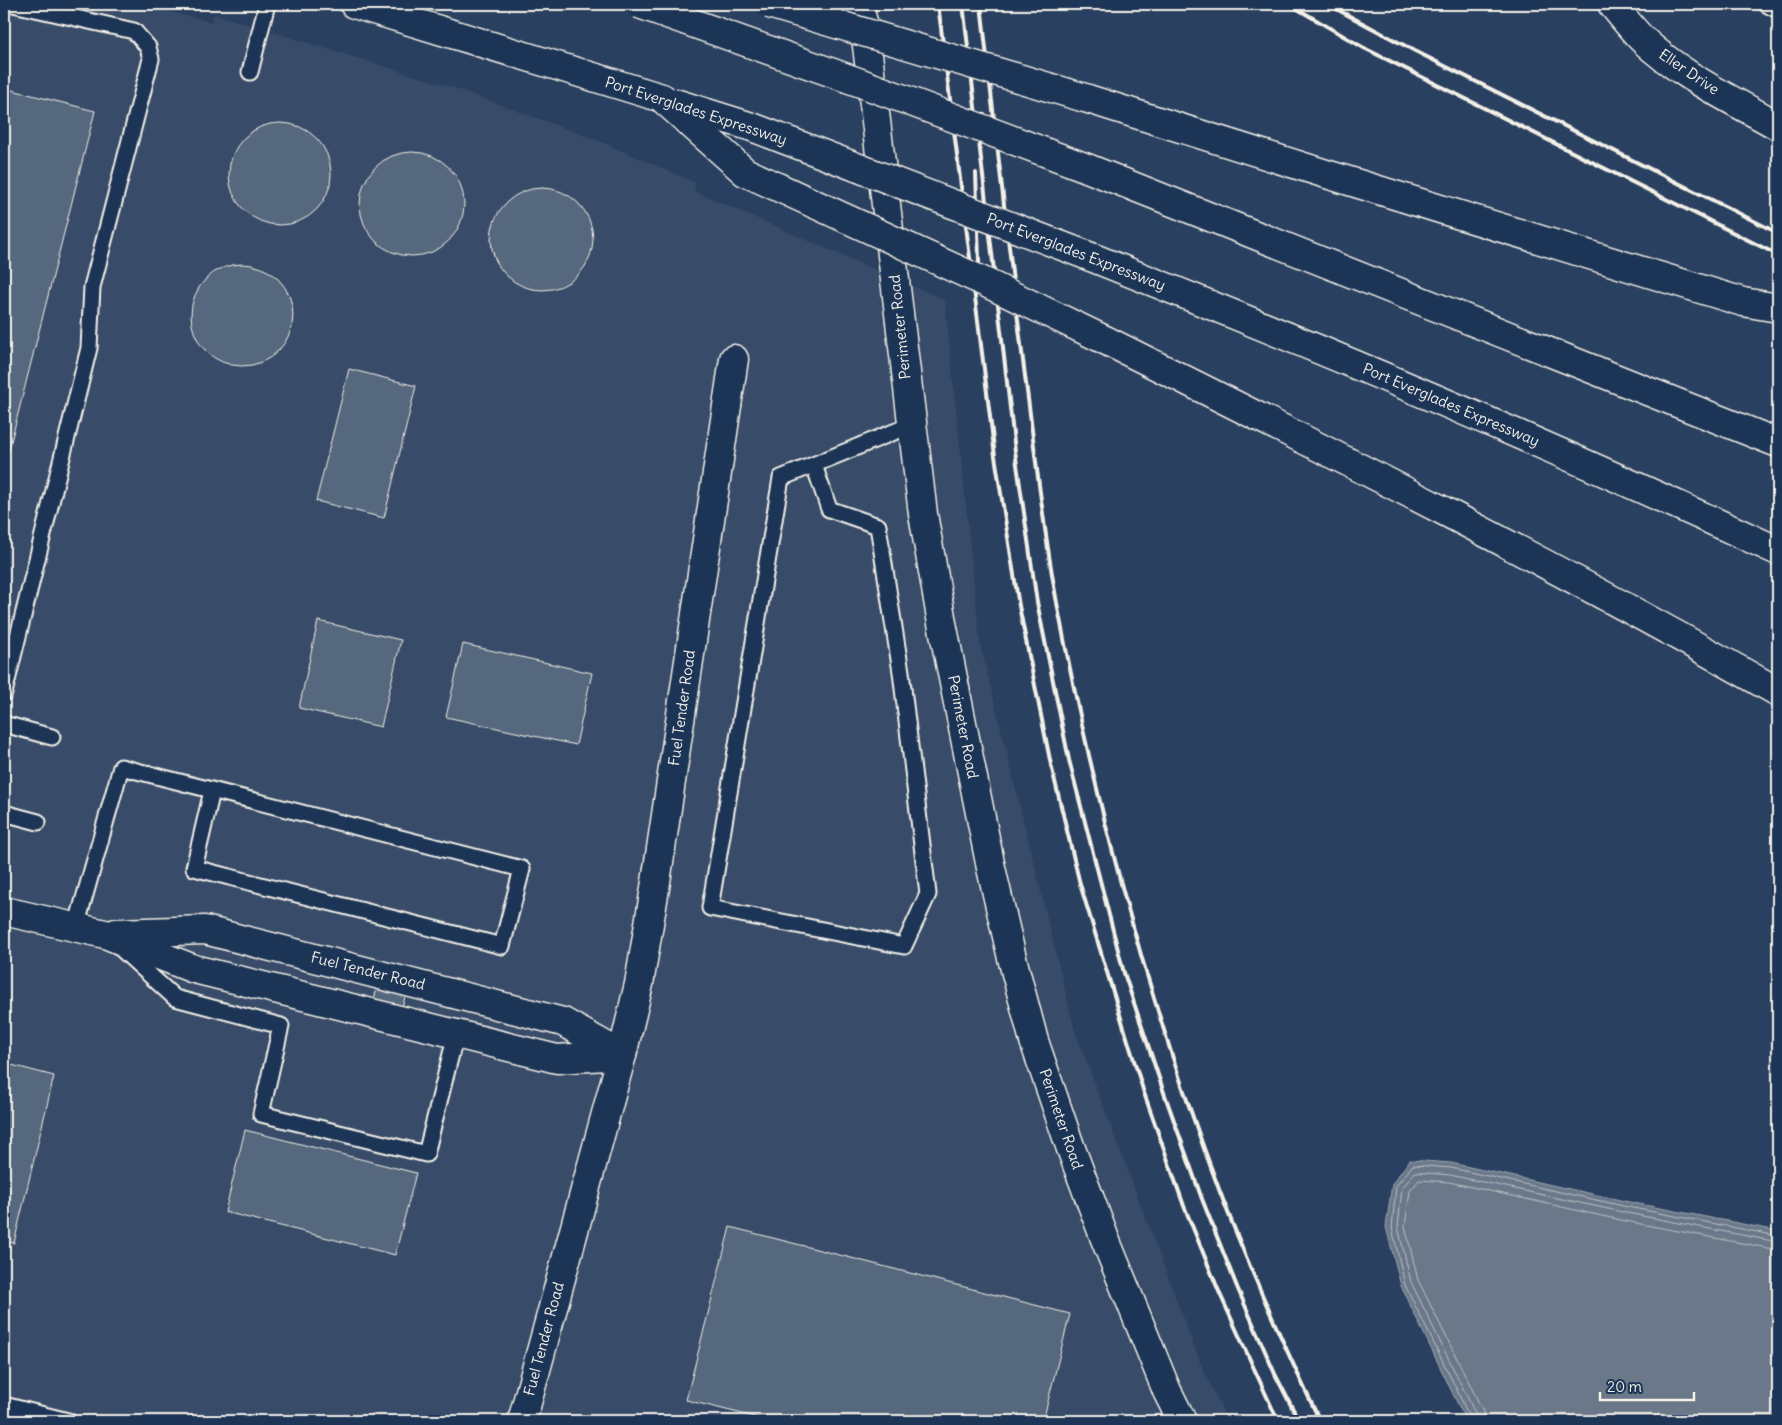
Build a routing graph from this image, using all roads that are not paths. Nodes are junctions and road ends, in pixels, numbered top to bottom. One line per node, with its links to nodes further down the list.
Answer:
1 (13, 4): 20 (lane)
2 (267, 4): 10 (lane)
3 (354, 4): 11 (main road, Port Everglades Expressway)
4 (639, 4): 16 (main road, bridge)
5 (769, 4): 13 (main road, bridge)
6 (858, 4): 15 (main road, Perimeter Road)
7 (1612, 4): 12 (main road, Eller Drive)
8 (1766, 4): 9 (lane)
9 (1778, 10)
10 (250, 72)
11 (662, 98): 18 (main road, Port Everglades Expressway, bridge); 19 (main road, bridge)
12 (1778, 126)
13 (1778, 308)
14 (734, 359): 30 (main road, Fuel Tender Road)
15 (911, 425): 17 (lane); 34 (main road, Perimeter Road)
16 (1778, 443)
17 (814, 465): 17 (lane)
18 (1778, 551)
19 (1778, 692)
20 (4, 693)
21 (4, 724): 22 (lane)
22 (52, 737)
23 (212, 790): 23 (lane); 27 (lane)
24 (4, 813): 25 (lane)
25 (38, 822)
26 (4, 910): 27 (main road, Fuel Tender Road)
27 (76, 927): 28 (main road, Fuel Tender Road)
28 (105, 934): 29 (main road, Fuel Tender Road); 29 (lane); 30 (main road, Fuel Tender Road)
29 (456, 1034): 30 (main road, Fuel Tender Road)
30 (622, 1055): 33 (main road, Fuel Tender Road)
31 (4, 1405): 32 (lane)
32 (68, 1421)
33 (522, 1421)
34 (1182, 1421)

